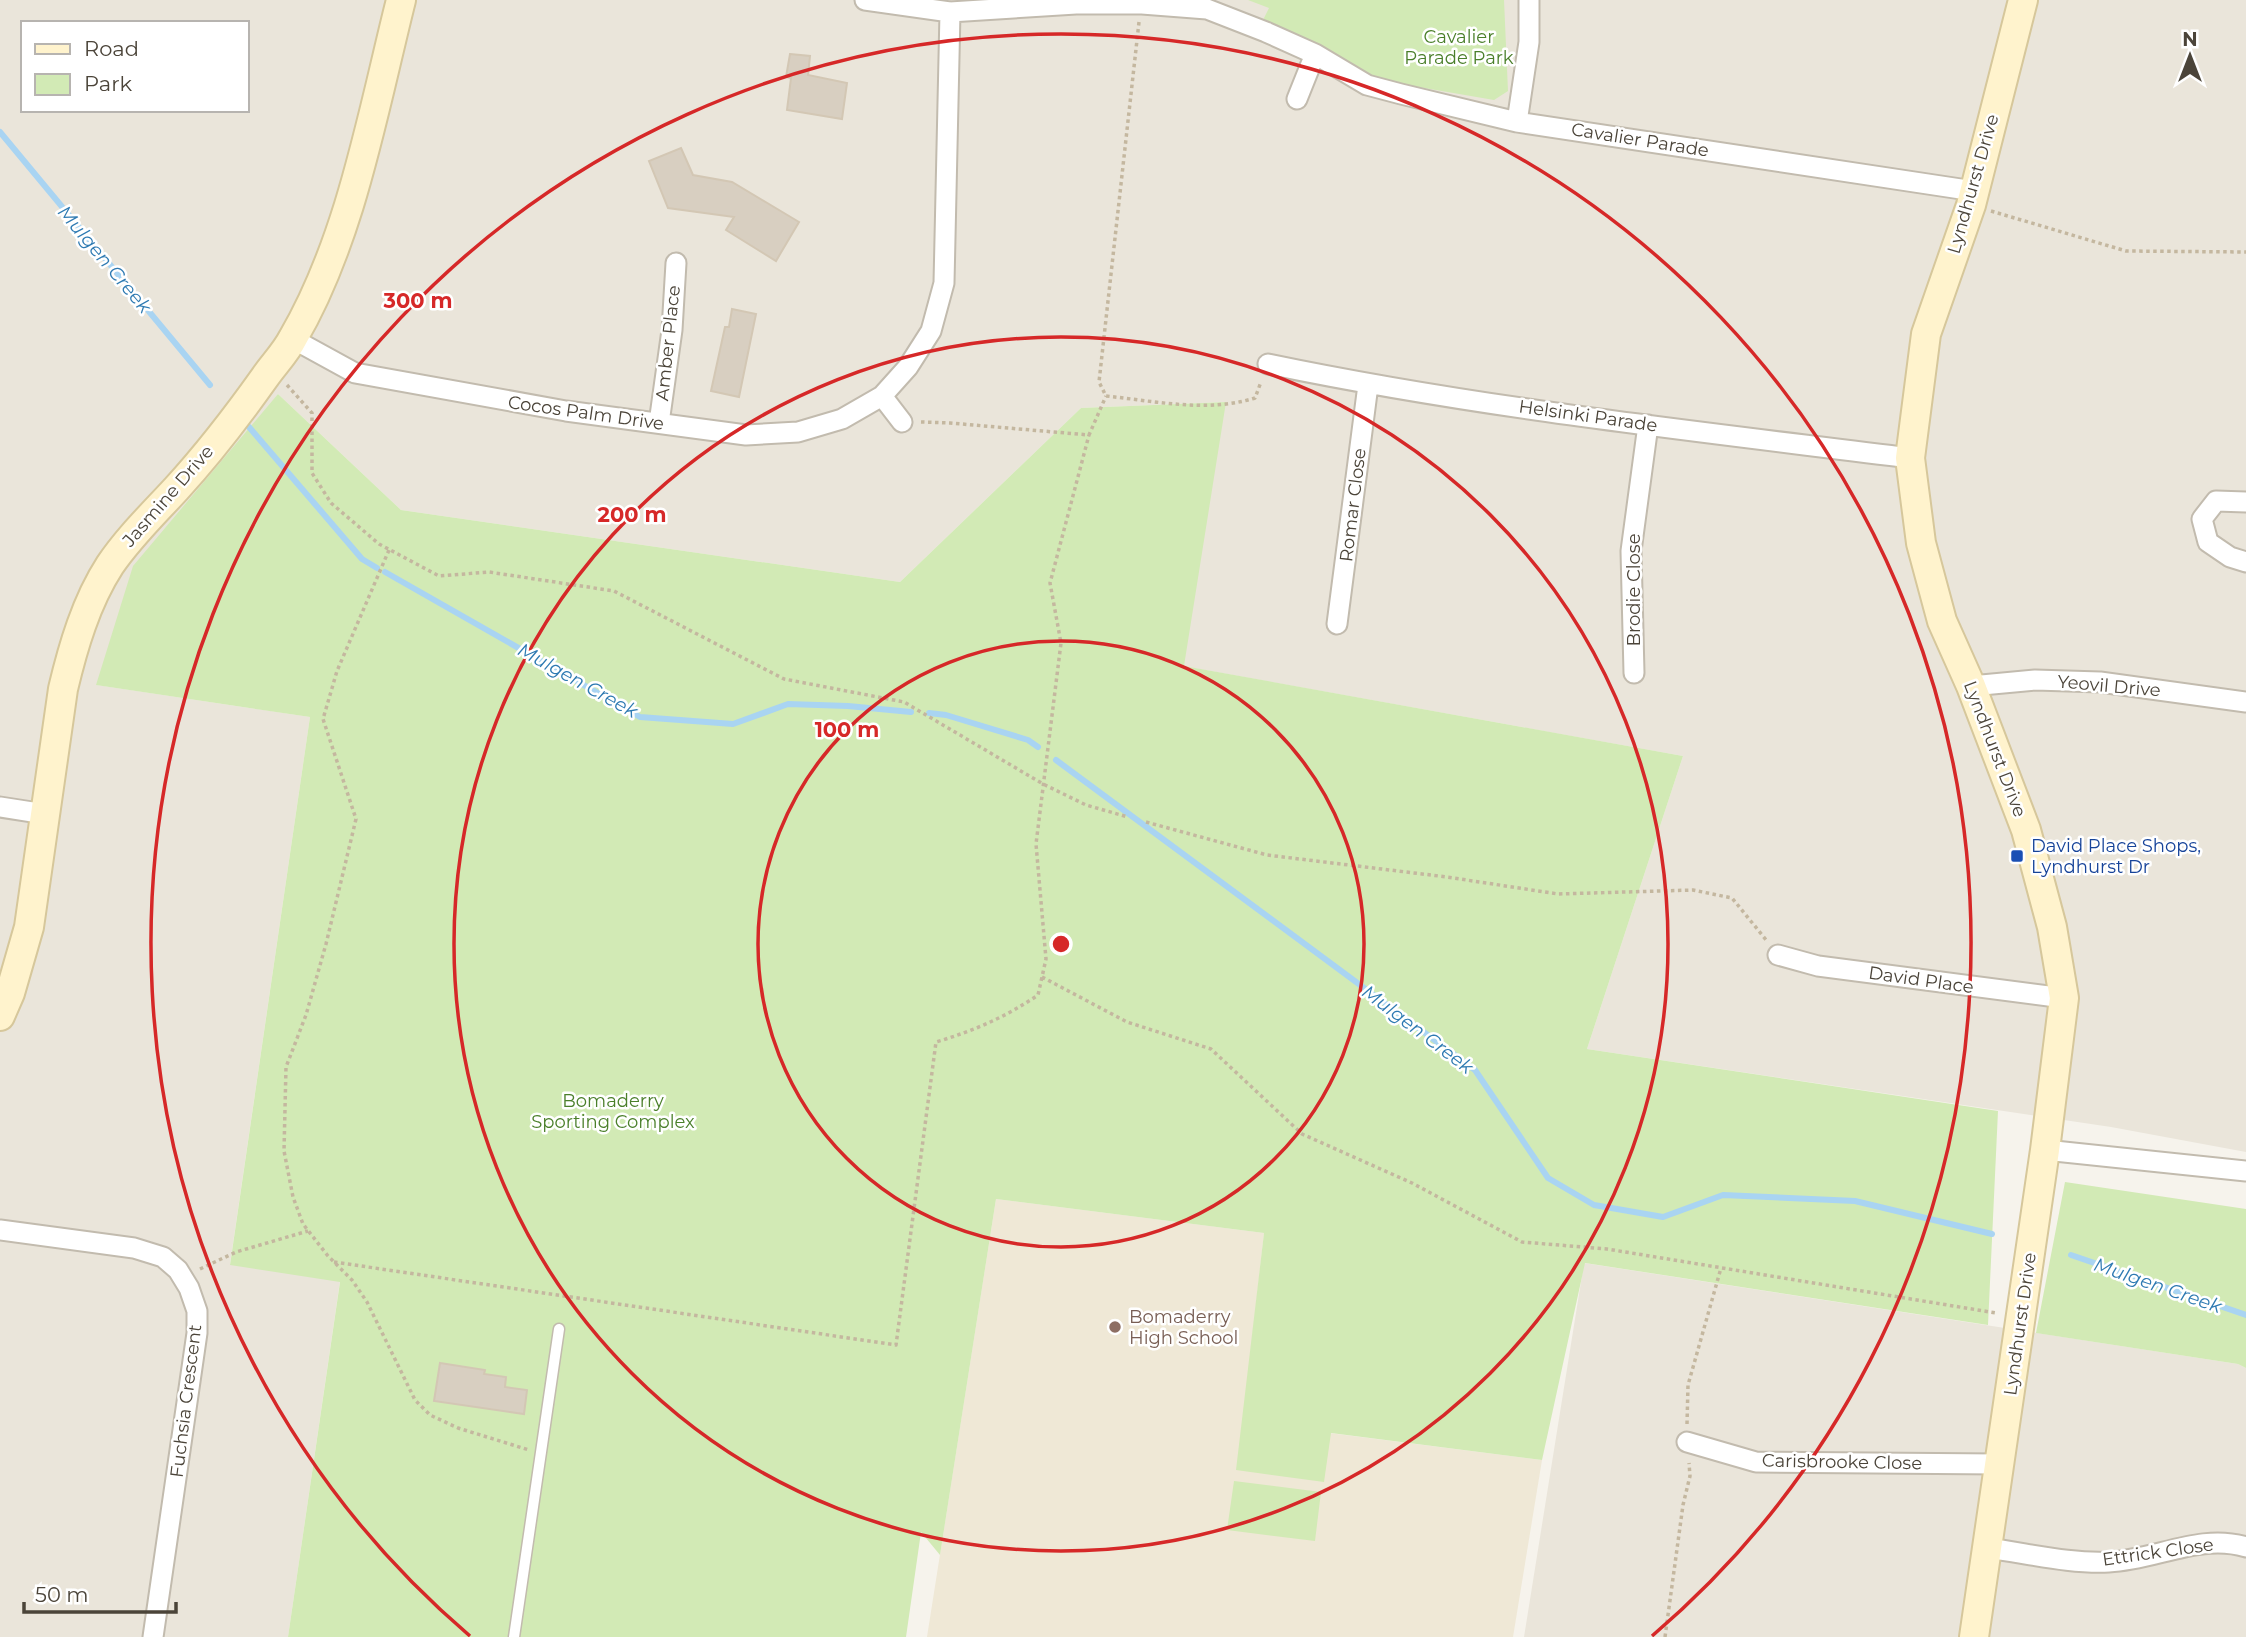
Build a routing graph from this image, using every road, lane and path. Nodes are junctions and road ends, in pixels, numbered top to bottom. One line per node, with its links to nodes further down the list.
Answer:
1 (401, 0): 13 (street, Jasmine Drive)
2 (865, 0): 6 (street, Cavalier Parade)
3 (1529, 0): 9 (street)
4 (2022, 0): 10 (street, Lyndhurst Drive)
5 (1142, 4): 6 (street, Cavalier Parade); 7 (street, Cavalier Parade); 18 (path)
6 (950, 12): 17 (street, Cocos Palm Drive)
7 (1315, 54): 8 (street); 9 (street, Cavalier Parade)
8 (1297, 99)
9 (1517, 122): 10 (street, Cavalier Parade)
10 (1973, 198): 11 (path); 23 (street, Lyndhurst Drive)
11 (2246, 252)
12 (676, 263): 20 (street, Amber Place)
13 (293, 339): 15 (street, Jasmine Drive); 20 (street, Cocos Palm Drive)
14 (1268, 364): 16 (street, Helsinki Parade); 18 (path)
15 (272, 367): 25 (path); 33 (street, Jasmine Drive)
16 (1368, 385): 21 (street, Helsinki Parade); 27 (street, Romar Close)
17 (882, 396): 19 (street); 20 (street, Cocos Palm Drive)
18 (1106, 396): 22 (path)
19 (902, 422): 22 (path)
20 (659, 423)
21 (1648, 425): 23 (street, Helsinki Parade); 28 (street, Brodie Close)
22 (1089, 435): 31 (path)
23 (1910, 458): 29 (street, Lyndhurst Drive)
24 (2246, 502): 26 (street)
25 (389, 550): 31 (path); 43 (path)
26 (2246, 562)
27 (1337, 624)
28 (1634, 673)
29 (1971, 686): 30 (street, Yeovil Drive); 38 (street, Lyndhurst Drive)
30 (2246, 702)
31 (1043, 784): 34 (path); 37 (path)
32 (0, 807): 33 (street)
33 (45, 814): 39 (street, Jasmine Drive)
34 (1128, 817)
35 (1146, 822): 36 (path)
36 (1778, 955): 38 (street, David Place)
37 (1042, 978): 44 (path); 45 (path)
38 (2064, 998): 40 (street, Lyndhurst Drive)
39 (0, 1016)
40 (2045, 1150): 41 (street); 47 (street, Lyndhurst Drive)
41 (2246, 1171)
42 (0, 1230): 46 (street, Fuchsia Crescent)
43 (308, 1231): 44 (path); 46 (path)
44 (334, 1262): 50 (path)
45 (1721, 1268): 47 (path); 49 (path)
46 (182, 1277): 54 (street, Fuchsia Crescent)
47 (2021, 1317): 51 (street, Lyndhurst Drive)
48 (559, 1329): 50 (lane)
49 (1687, 1442): 51 (street, Carisbrooke Close); 56 (path)
50 (541, 1454): 55 (lane)
51 (1999, 1464): 53 (street, Lyndhurst Drive)
52 (2246, 1547): 53 (street, Ettrick Close)
53 (1987, 1548): 57 (street, Lyndhurst Drive)
54 (153, 1637)
55 (514, 1637)
56 (1665, 1637)
57 (1974, 1637)

